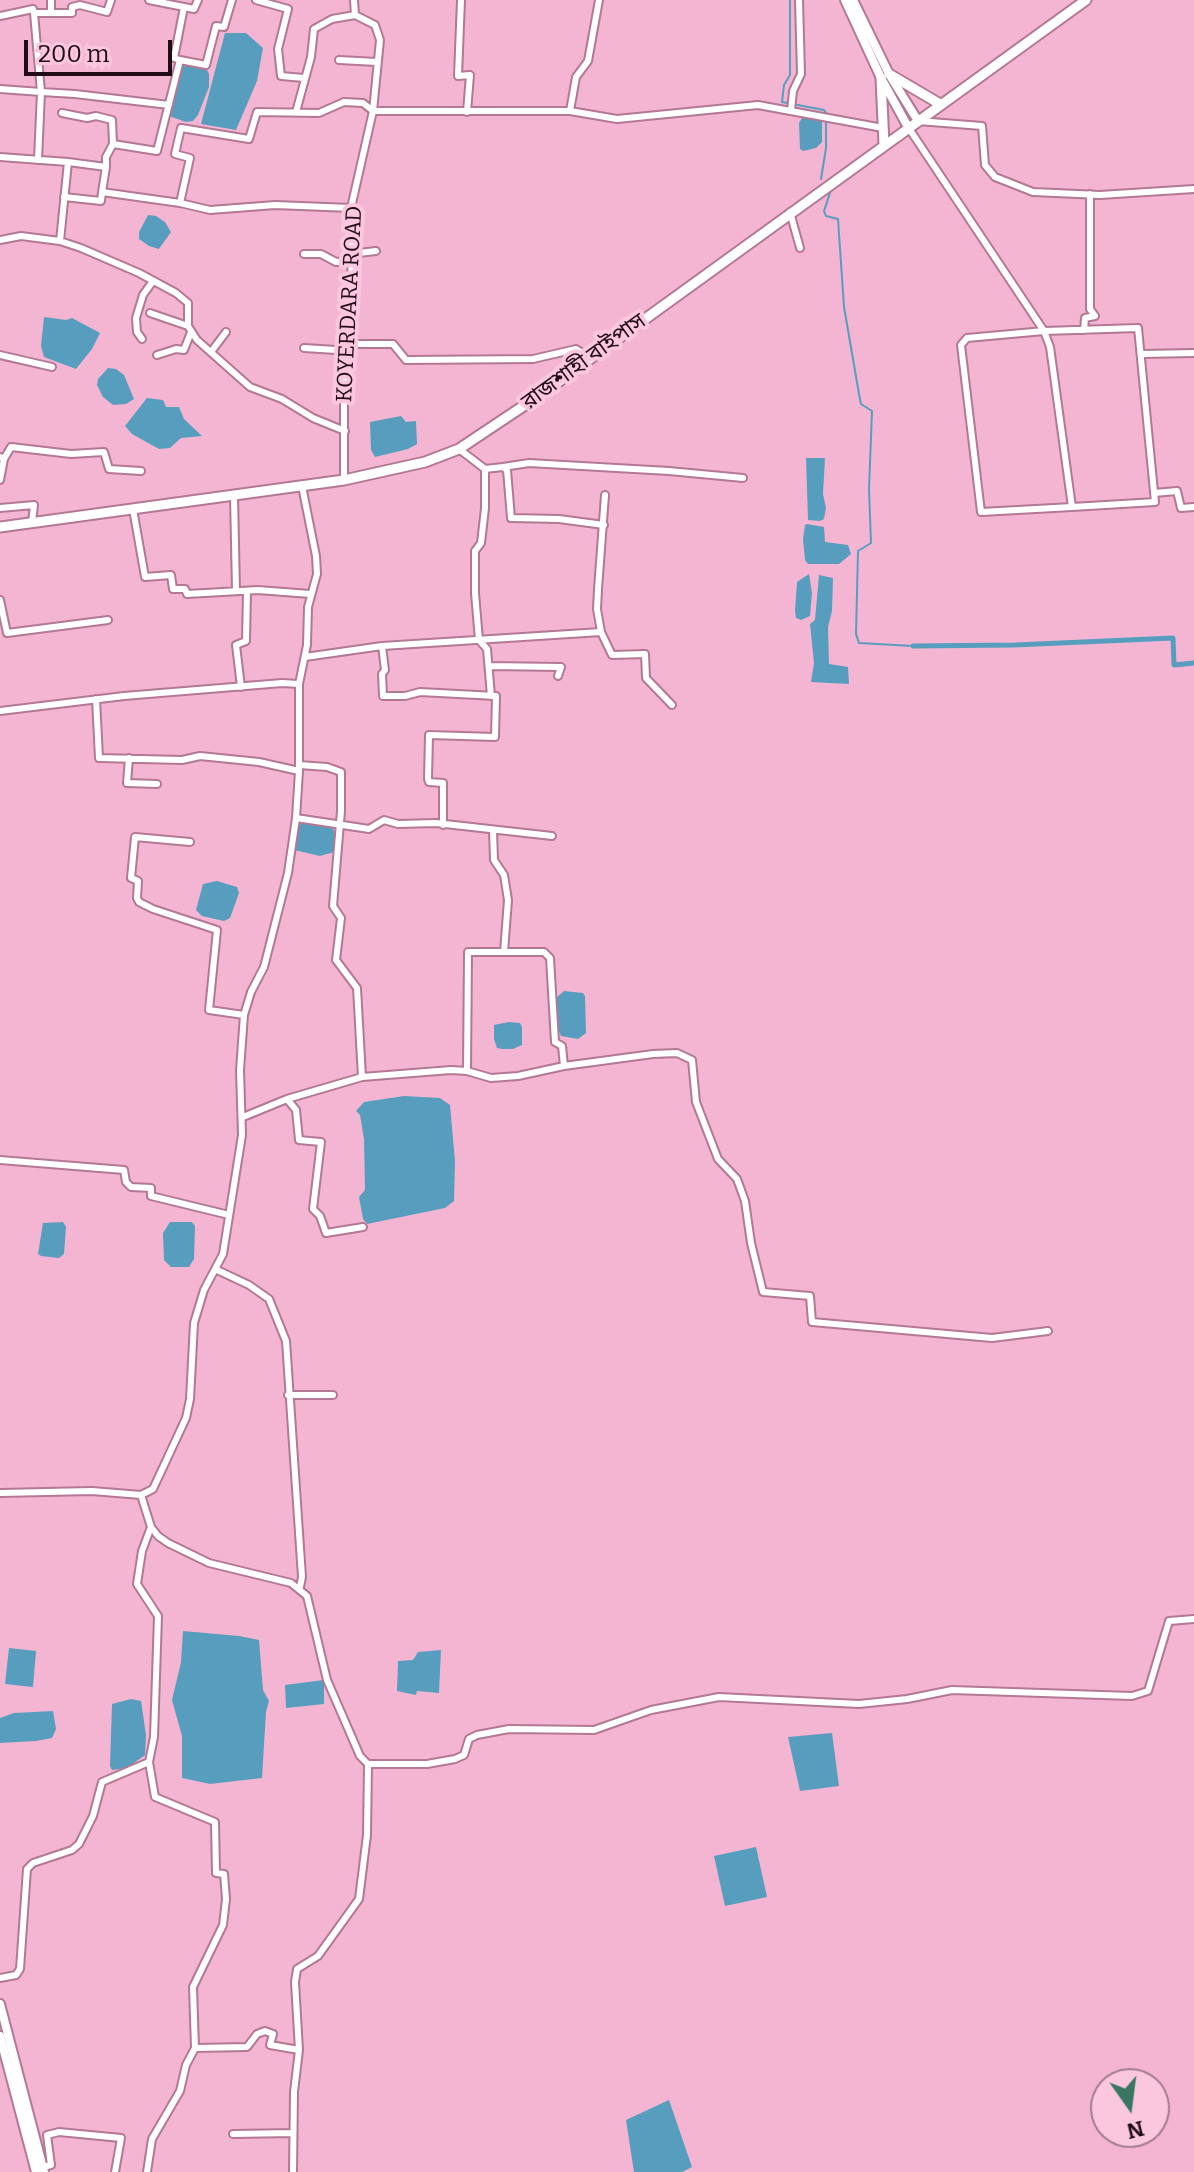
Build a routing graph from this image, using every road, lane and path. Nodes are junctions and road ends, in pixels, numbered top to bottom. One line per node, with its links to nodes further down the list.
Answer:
1 (31, 0): 16 (street)
2 (51, 0): 17 (street)
3 (111, 0): 17 (street)
4 (149, 0): 15 (street)
5 (198, 0): 15 (street)
6 (232, 0): 20 (street)
7 (256, 0): 24 (street)
8 (354, 0): 18 (street)
9 (461, 0): 33 (street)
10 (599, 0): 30 (street)
11 (799, 0): 31 (street)
12 (845, 0): 23 (main road)
13 (853, 0): 23 (main road)
14 (1086, 0): 27 (highway, রাজশাহী বাইপাস)
15 (184, 7): 20 (street)
16 (34, 11): 17 (street); 19 (street); 26 (street)
17 (51, 13)
18 (355, 15): 22 (street, KOYERDARA ROAD); 24 (street)
19 (0, 16)
20 (180, 60): 28 (street)
21 (339, 60): 22 (street)
22 (377, 62): 29 (street, KOYERDARA ROAD)
23 (885, 76): 27 (highway); 35 (main road); 36 (main road); 37 (highway)
24 (304, 78): 32 (street)
25 (0, 89): 26 (street)
26 (41, 92): 28 (street); 41 (street)
27 (940, 104): 35 (highway, রাজশাহী বাইপাস)
28 (169, 105): 38 (street)
29 (373, 111): 32 (street); 33 (street); 49 (street, KOYERDARA ROAD)
30 (570, 111): 31 (street); 33 (street)
31 (791, 111): 37 (street)
32 (296, 112): 48 (street)
33 (467, 112)
34 (62, 113): 38 (street)
35 (918, 121): 36 (highway, রাজশাহী বাইপাস); 46 (street)
36 (908, 127): 39 (highway, রাজশাহী বাইপাস); 61 (street)
37 (884, 128): 39 (highway)
38 (113, 144): 43 (street)
39 (884, 145): 50 (highway, রাজশাহী বাইপাস)
40 (0, 157): 41 (street)
41 (38, 160): 42 (street)
42 (68, 162): 43 (street); 47 (street)
43 (106, 167): 45 (street)
44 (1194, 189): 46 (street)
45 (102, 192): 47 (street); 48 (street)
46 (1090, 194): 60 (street)
47 (64, 197): 52 (street)
48 (180, 203): 49 (street)
49 (351, 208): 56 (street, KOYERDARA ROAD)
50 (790, 212): 53 (street); 71 (highway, রাজশাহী বাইপাস)
51 (0, 240): 52 (street)
52 (60, 241): 57 (street)
53 (800, 248)
54 (376, 251): 56 (street)
55 (304, 254): 56 (street)
56 (350, 258): 64 (street, KOYERDARA ROAD)
57 (153, 281): 59 (street); 63 (street)
58 (150, 313): 59 (street)
59 (190, 329): 66 (street); 70 (street)
60 (1084, 330): 61 (street); 68 (street)
61 (1044, 331): 86 (street); 86 (street)
62 (226, 332): 66 (street)
63 (142, 339)
64 (351, 346): 65 (street); 71 (street); 73 (street, KOYERDARA ROAD)
65 (304, 348)
66 (211, 352): 73 (street)
67 (1194, 353): 68 (street)
68 (1141, 354): 83 (street)
69 (0, 355): 72 (street)
70 (157, 355)
71 (591, 358): 74 (highway, রাজশাহী বাইপাস)
72 (52, 367)
73 (345, 431): 81 (street, KOYERDARA ROAD)
74 (459, 449): 77 (street); 81 (highway, রাজশাহী বাইপাস)
75 (2, 458): 78 (street); 80 (street)
76 (503, 467): 77 (street); 79 (street); 91 (street)
77 (485, 469): 99 (street)
78 (141, 471)
79 (743, 478)
80 (0, 479)
81 (344, 480): 82 (highway, রাজশাহী বাইপাস)
82 (302, 486): 84 (highway, রাজশাহী বাইপাস); 95 (street)
83 (1154, 493): 86 (street); 87 (street)
84 (234, 495): 89 (highway, রাজশাহী বাইপাস); 93 (street)
85 (605, 495): 91 (street)
86 (1072, 507)
87 (1194, 507)
88 (0, 508): 90 (street)
89 (133, 509): 90 (highway, রাজশাহী বাইপাস); 93 (street)
90 (32, 523): 92 (highway, রাজশাহী বাইপাস)
91 (604, 525): 98 (street)
92 (0, 527)
93 (236, 591): 94 (street)
94 (247, 591): 95 (street); 105 (street)
95 (310, 594): 101 (street)
96 (0, 600): 97 (street)
97 (108, 620)
98 (601, 632): 99 (street); 108 (street)
99 (479, 640): 100 (street); 102 (street)
100 (382, 646): 101 (street); 106 (street)
101 (305, 657): 104 (street)
102 (489, 666): 103 (street); 106 (street)
103 (558, 676)
104 (299, 684): 105 (street); 111 (street)
105 (241, 687): 107 (street)
106 (491, 696): 115 (street)
107 (96, 699): 109 (street); 110 (street)
108 (672, 705)
109 (0, 711)
110 (129, 758): 111 (street); 112 (street)
111 (299, 768): 113 (street); 114 (street)
112 (157, 784)
113 (296, 818): 114 (street); 120 (street)
114 (339, 823): 115 (street); 123 (street)
115 (443, 825): 116 (street)
116 (493, 830): 117 (street); 119 (street)
117 (552, 836)
118 (190, 842): 120 (street)
119 (504, 952): 121 (street); 122 (street)
120 (244, 1015): 125 (street)
121 (564, 1066): 122 (street); 130 (street)
122 (467, 1071): 123 (street)
123 (362, 1077): 124 (street)
124 (287, 1099): 125 (street); 128 (street)
125 (243, 1117): 127 (street)
126 (0, 1160): 127 (street)
127 (229, 1215): 129 (street)
128 (363, 1227)
129 (215, 1269): 131 (street); 134 (street)
130 (1048, 1331)
131 (288, 1395): 132 (street); 136 (street)
132 (333, 1395)
133 (0, 1493): 134 (street)
134 (141, 1495): 135 (street)
135 (151, 1527): 136 (street); 138 (street)
136 (300, 1587): 139 (street)
137 (1194, 1619): 139 (street)
138 (149, 1762): 140 (street); 143 (street)
139 (368, 1764): 144 (street)
140 (0, 1978)
141 (0, 2004): 145 (main road)
142 (0, 2036): 145 (main road)
143 (195, 2048): 144 (street); 150 (street)
144 (299, 2050): 146 (street)
145 (28, 2128): 148 (main road)
146 (293, 2133): 147 (street); 151 (street)
147 (233, 2134)
148 (41, 2170): 149 (street)
149 (115, 2172)
150 (147, 2172)
151 (293, 2172)

